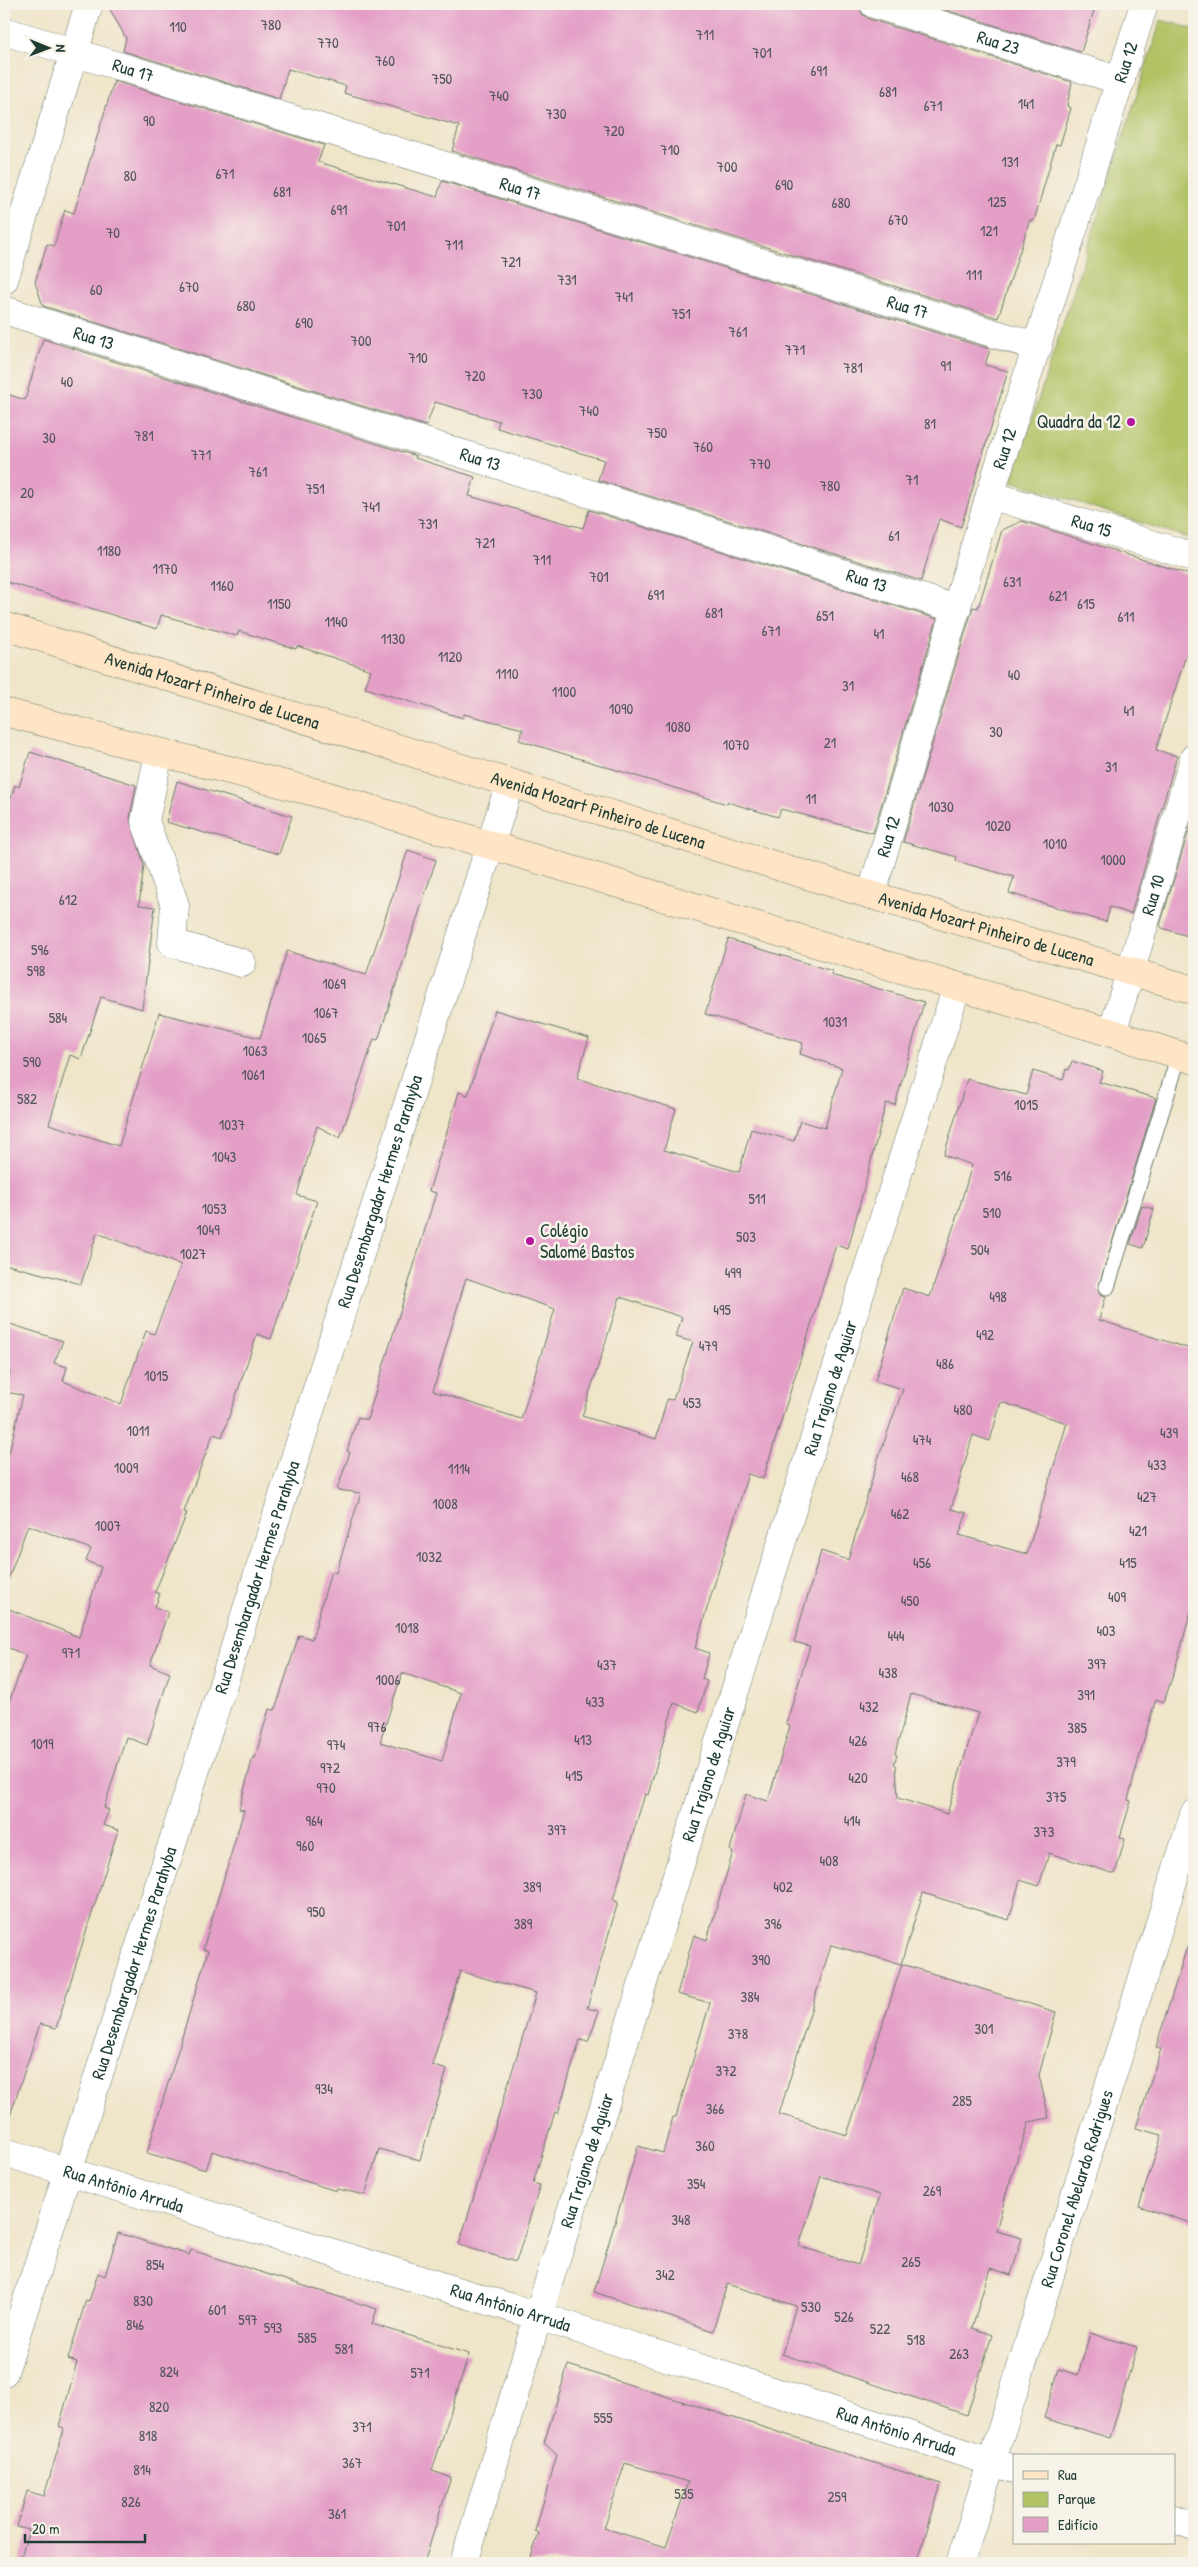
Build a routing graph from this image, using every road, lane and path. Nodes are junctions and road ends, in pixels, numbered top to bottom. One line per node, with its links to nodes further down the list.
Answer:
1 (89, 4): 5 (street)
2 (874, 4): 6 (street, Rua 23)
3 (1144, 4): 6 (street, Rua 12)
4 (4, 31): 5 (street, Rua 17)
5 (74, 53): 7 (street); 9 (street, Rua 17)
6 (1121, 81): 9 (street, Rua 12)
7 (4, 280)
8 (4, 310): 12 (street, Rua 13)
9 (1038, 346): 10 (street, Rua 12)
10 (990, 495): 11 (street, Rua 15); 12 (street, Rua 12)
11 (1194, 557)
12 (957, 609): 19 (street, Rua 12)
13 (4, 626): 17 (main road, Avenida Mozart Pinheiro de Lucena)
14 (4, 714): 15 (main road)
15 (159, 753): 18 (main road); 20 (street)
16 (1194, 758): 21 (street, Rua 10)
17 (510, 783): 18 (street, Rua Desembargador Hermes Parahyba); 19 (main road, Avenida Mozart Pinheiro de Lucena)
18 (491, 847): 22 (main road); 29 (street, Rua Desembargador Hermes Parahyba)
19 (871, 895): 21 (main road, Avenida Mozart Pinheiro de Lucena)
20 (242, 962)
21 (1131, 971): 23 (main road, Avenida Mozart Pinheiro de Lucena); 24 (street, Rua 10)
22 (957, 986): 24 (main road); 30 (street, Rua Trajano de Aguiar)
23 (1194, 990)
24 (1112, 1033): 25 (main road)
25 (1187, 1058): 26 (lane)
26 (1107, 1287)
27 (1194, 1814): 32 (street, Rua Coronel Abelardo Rodrigues)
28 (4, 2152): 29 (street, Rua Antônio Arruda)
29 (66, 2171): 30 (street, Rua Antônio Arruda); 31 (street, Rua Desembargador Hermes Parahyba)
30 (538, 2316): 32 (street, Rua Antônio Arruda); 35 (street, Rua Trajano de Aguiar)
31 (4, 2372)
32 (1003, 2466): 36 (street, Rua Coronel Abelardo Rodrigues)
33 (1176, 2520): 34 (street)
34 (1194, 2526)
35 (464, 2563)
36 (960, 2563)

